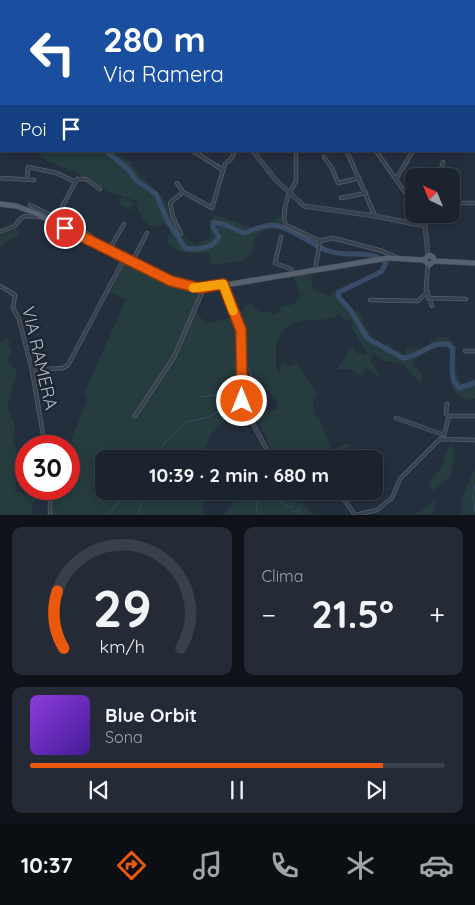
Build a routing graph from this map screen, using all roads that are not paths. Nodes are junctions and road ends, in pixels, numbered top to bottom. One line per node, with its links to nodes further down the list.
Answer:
1 (195, 152): 11 (street)
2 (235, 152): 11 (street)
3 (254, 152): 22 (street)
4 (296, 152): 22 (street)
5 (347, 152): 13 (street)
6 (378, 152): 15 (street)
7 (412, 152): 15 (street)
8 (324, 157): 13 (street)
9 (443, 162): 10 (street)
10 (441, 168)
11 (223, 170): 20 (street)
12 (0, 178): 14 (street)
13 (359, 178): 23 (street)
14 (27, 179): 16 (street); 17 (street)
15 (396, 179): 21 (street)
16 (34, 180)
17 (74, 182): 19 (street); 31 (street)
18 (177, 183): 20 (street)
19 (100, 189)
20 (183, 192): 38 (street)
21 (405, 192)
22 (289, 193): 29 (street); 40 (street)
23 (366, 193): 24 (street); 29 (street)
24 (341, 198)
25 (460, 202): 26 (street)
26 (475, 203)
27 (0, 204): 30 (main road)
28 (30, 205): 31 (street)
29 (375, 216): 34 (street)
30 (46, 218): 35 (main road); 36 (street)
31 (56, 218): 35 (street)
32 (425, 223): 34 (street)
33 (124, 224): 41 (street)
34 (425, 226): 42 (street)
35 (77, 229): 41 (main road)
36 (0, 232)
37 (147, 233): 45 (street)
38 (181, 234)
39 (281, 237): 49 (street)
40 (319, 245): 44 (street); 48 (street)
41 (109, 250): 43 (main road)
42 (428, 255): 46 (main road)
43 (125, 258): 45 (main road); 60 (street)
44 (398, 258): 46 (main road); 48 (main road)
45 (132, 262): 52 (main road)
46 (428, 263): 47 (main road); 53 (street)
47 (475, 263)
48 (315, 270): 49 (main road)
49 (292, 274): 50 (main road)
50 (223, 284): 52 (main road); 69 (street)
51 (0, 286): 60 (street, VIA RAMERA)
52 (204, 288): 62 (street)
53 (426, 288): 54 (street); 56 (street)
54 (428, 298): 55 (street); 57 (street)
55 (466, 299)
56 (370, 300)
57 (432, 306)
58 (465, 351): 59 (street)
59 (475, 351)
60 (32, 370): 66 (street, VIA RAMERA)
61 (448, 404): 63 (street)
62 (135, 416)
63 (449, 416): 64 (street); 67 (street)
64 (475, 416)
65 (396, 418): 67 (street)
66 (42, 435)
67 (444, 437): 68 (street); 73 (street)
68 (475, 440)
69 (267, 450)
70 (50, 500): 72 (street)
71 (345, 500): 73 (street)
72 (50, 515)
73 (356, 515)

